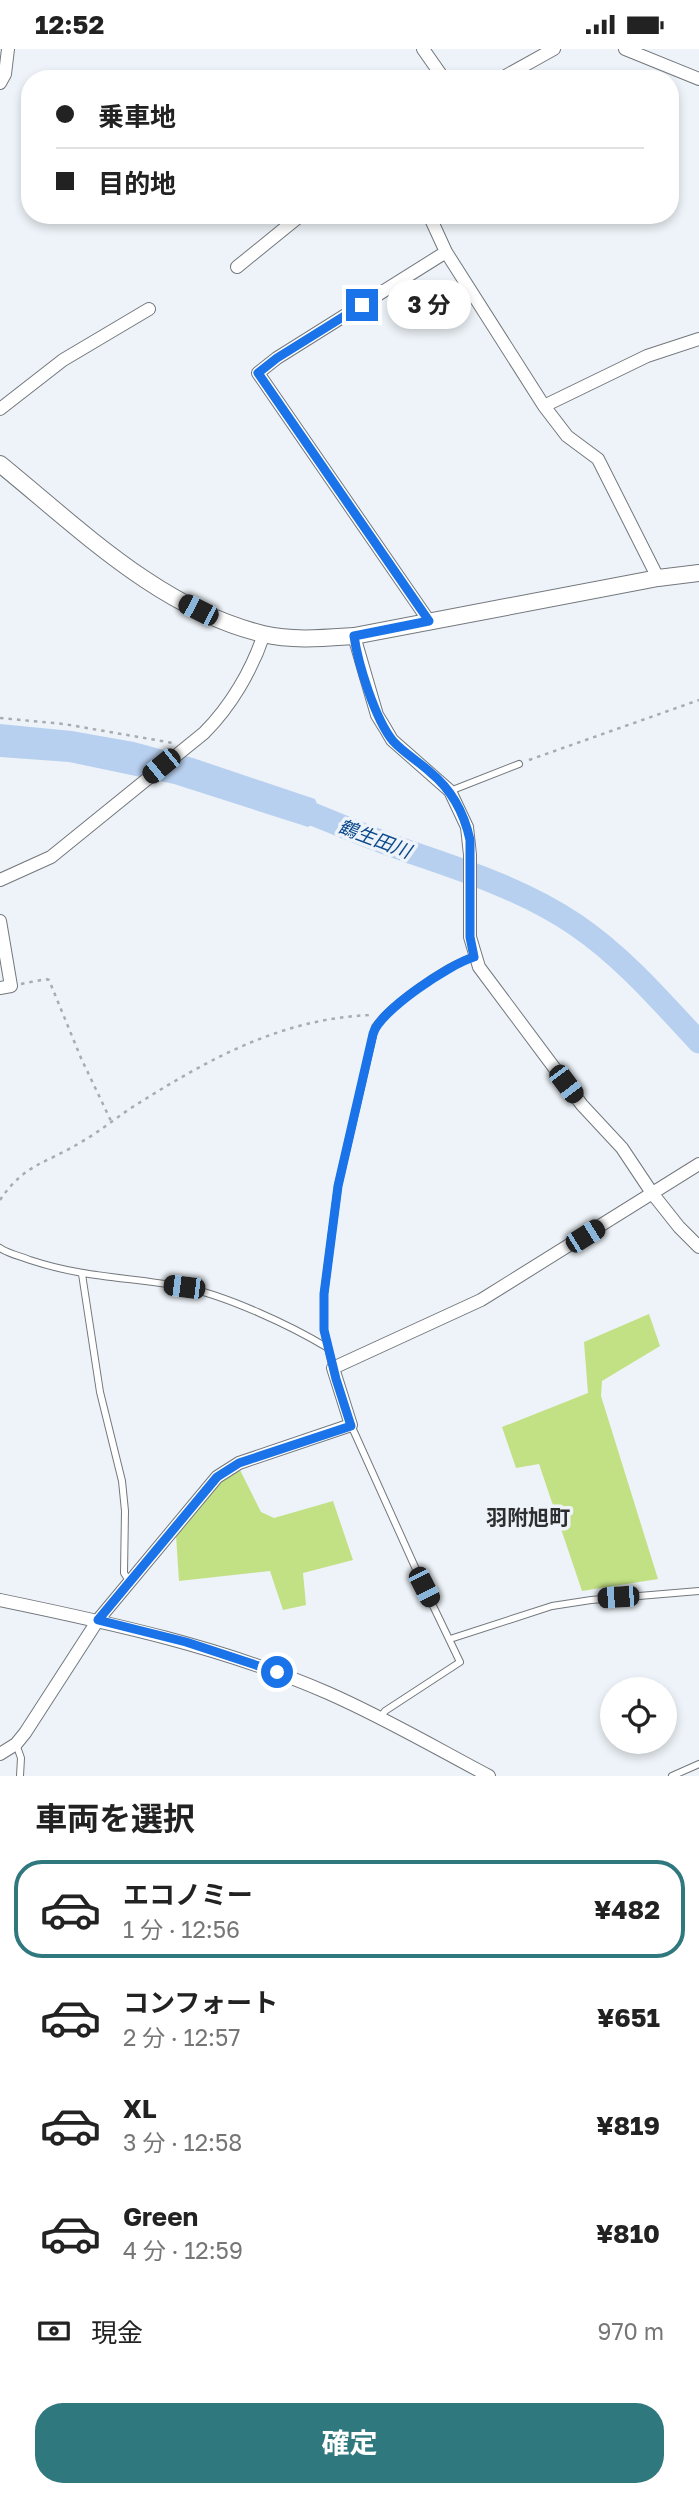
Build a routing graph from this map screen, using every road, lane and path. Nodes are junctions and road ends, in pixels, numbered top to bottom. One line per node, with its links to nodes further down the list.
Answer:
1 (8, 49): 10 (street)
2 (423, 49): 5 (street)
3 (554, 49): 6 (street)
4 (625, 49): 7 (street)
5 (438, 70)
6 (516, 70)
7 (677, 70)
8 (679, 71): 9 (street)
9 (699, 79)
10 (0, 83)
11 (289, 224): 14 (street)
12 (433, 224): 13 (street)
13 (446, 251): 17 (street); 22 (street)
14 (237, 267)
15 (149, 309): 18 (street)
16 (699, 339): 17 (street)
17 (544, 406): 21 (street)
18 (0, 409)
19 (0, 464): 23 (street)
20 (699, 573): 21 (street)
21 (658, 578): 22 (street)
22 (429, 621): 24 (street)
23 (264, 634): 24 (street); 27 (street)
24 (354, 636): 29 (street)
25 (699, 700): 28 (path)
26 (0, 718): 27 (path)
27 (183, 748): 30 (street)
28 (519, 764): 29 (lane)
29 (450, 791): 32 (street)
30 (0, 880)
31 (0, 921): 33 (street)
32 (474, 957): 34 (lane); 37 (street)
33 (6, 987): 35 (path)
34 (382, 1017): 35 (path); 42 (lane)
35 (111, 1121): 38 (path)
36 (699, 1164): 37 (street)
37 (652, 1193): 39 (street); 43 (street)
38 (0, 1201)
39 (699, 1247)
40 (0, 1248): 41 (lane)
41 (82, 1275): 42 (lane); 45 (lane)
42 (328, 1347): 43 (lane)
43 (333, 1368): 44 (street)
44 (351, 1426): 45 (street); 49 (lane)
45 (129, 1581): 48 (street)
46 (699, 1591): 49 (lane)
47 (0, 1600): 48 (street)
48 (98, 1620): 50 (street); 51 (street)
49 (450, 1639): 50 (lane)
50 (380, 1718): 55 (street)
51 (16, 1744): 52 (street); 54 (lane)
52 (0, 1754)
53 (699, 1764): 56 (lane)
54 (20, 1776)
55 (489, 1776)
56 (671, 1776)

